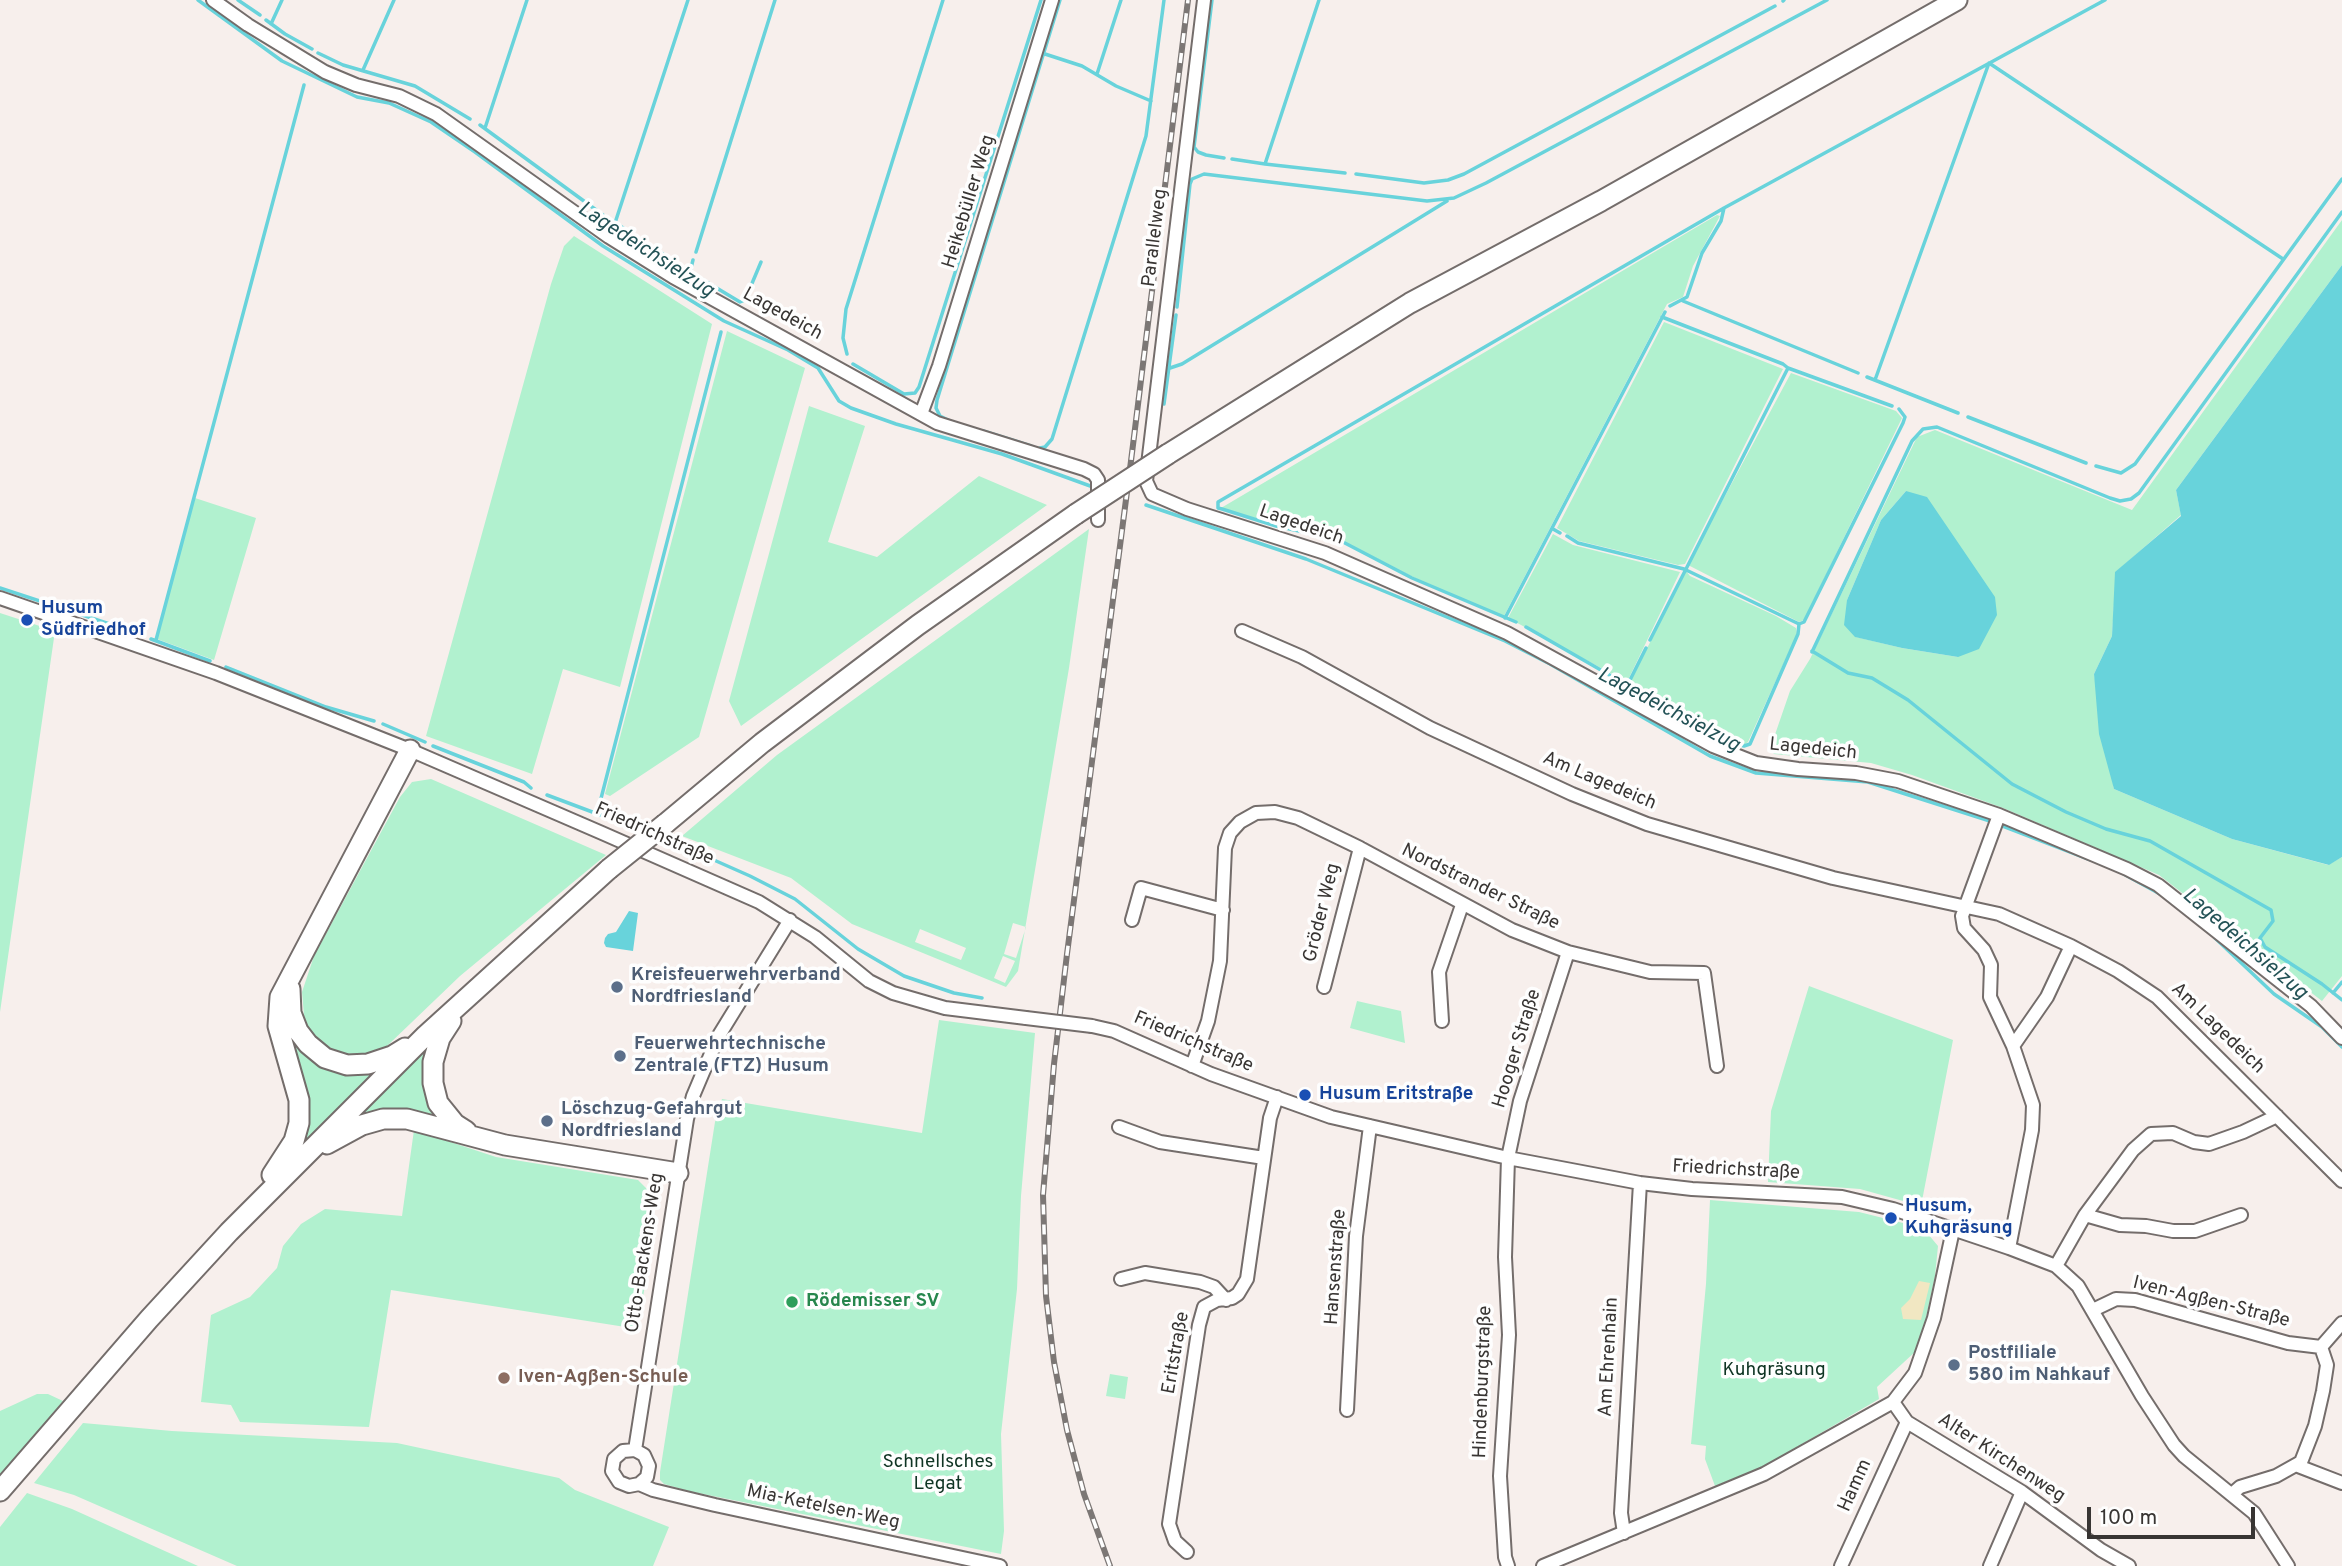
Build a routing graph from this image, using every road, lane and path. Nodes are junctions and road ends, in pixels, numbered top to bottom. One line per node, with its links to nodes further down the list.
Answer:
1 (214, 0): 5 (street, Lagedeich)
2 (1052, 0): 5 (street, Heikebüller Weg)
3 (1204, 0): 6 (street, Parallelweg)
4 (1957, 0): 22 (highway, bridge)
5 (922, 414): 7 (street, Lagedeich)
6 (1146, 481): 11 (street, Lagedeich)
7 (1098, 520)
8 (0, 598): 10 (street, Friedrichstraße)
9 (1242, 631): 14 (street, Am Lagedeich)
10 (410, 750): 16 (street, Friedrichstraße); 20 (highway)
11 (1999, 815): 14 (street); 25 (street, Lagedeich)
12 (1360, 848): 13 (street, Nordstrander Straße); 15 (street, Nordstrander Straße); 21 (street, Gröder Weg)
13 (1462, 905): 19 (street, Nordstrander Straße); 23 (street)
14 (1965, 905): 18 (street, Am Lagedeich); 26 (street)
15 (1223, 910): 17 (street); 27 (street)
16 (790, 920): 27 (street, Friedrichstraße, bridge); 37 (street, Otto-Backens-Weg)
17 (1132, 920)
18 (2071, 946): 26 (street); 30 (street, Am Lagedeich)
19 (1568, 952): 28 (street, Nordstrander Straße); 35 (street, Hooger Straße)
20 (289, 978): 24 (highway); 43 (highway)
21 (1324, 987)
22 (465, 998): 24 (highway); 33 (highway)
23 (1442, 1021)
24 (426, 1035): 36 (highway)
25 (2342, 1038)
26 (2013, 1046): 44 (street)
27 (1192, 1066): 29 (street, Friedrichstraße)
28 (1717, 1066)
29 (1277, 1097): 31 (street, Friedrichstraße); 34 (street, Eritstraße)
30 (2277, 1116): 38 (street, Am Lagedeich); 40 (street)
31 (1370, 1126): 35 (street, Friedrichstraße); 52 (street, Hansenstraße)
32 (1119, 1127): 34 (street)
33 (475, 1138): 36 (highway); 37 (highway)
34 (1264, 1158): 47 (street, Eritstraße)
35 (1508, 1158): 39 (street, Friedrichstraße); 64 (street, Hindenburgstraße)
36 (293, 1167): 43 (highway)
37 (678, 1172): 54 (street, Otto-Backens-Weg)
38 (2342, 1181)
39 (1640, 1183): 42 (street, Friedrichstraße); 61 (street, Am Ehrenhain)
40 (2085, 1215): 41 (street); 45 (street)
41 (2241, 1215)
42 (1953, 1230): 44 (street, Friedrichstraße); 51 (street)
43 (229, 1232): 58 (highway)
44 (2010, 1248): 45 (street, Friedrichstraße)
45 (2056, 1266): 48 (street, Friedrichstraße)
46 (1121, 1279): 47 (street)
47 (1226, 1300): 62 (street, Eritstraße)
48 (2093, 1310): 50 (street, Iven-Agßen-Straße); 60 (street, Friedrichstraße)
49 (2342, 1323): 50 (street)
50 (2321, 1347): 55 (street)
51 (1893, 1402): 53 (street, Alter Kirchenweg); 61 (street)
52 (1347, 1410)
53 (1907, 1422): 59 (street, Alter Kirchenweg); 66 (street, Hamm)
54 (635, 1450): 57 (street); 57 (street, Mia-Ketelsen-Weg)
55 (2298, 1466): 56 (street); 60 (street)
56 (2342, 1483)
57 (639, 1485): 63 (street, Mia-Ketelsen-Weg)
58 (0, 1491)
59 (2022, 1492): 67 (street); 68 (street, Alter Kirchenweg)
60 (2232, 1494): 69 (street, Friedrichstraße)
61 (1624, 1533): 65 (street)
62 (1187, 1552)
63 (1000, 1566)
64 (1508, 1566)
65 (1543, 1566)
66 (1842, 1566)
67 (1990, 1566)
68 (2129, 1566)
69 (2288, 1566)

